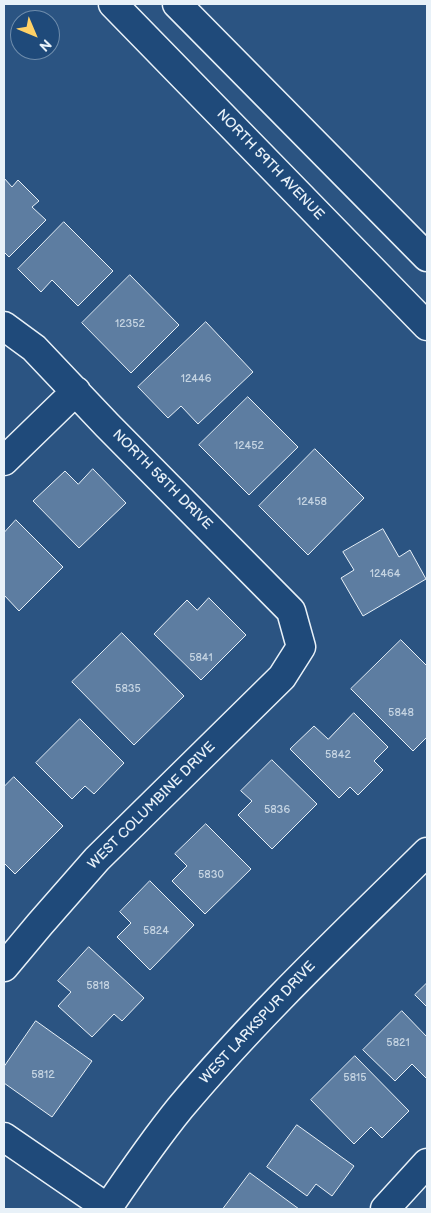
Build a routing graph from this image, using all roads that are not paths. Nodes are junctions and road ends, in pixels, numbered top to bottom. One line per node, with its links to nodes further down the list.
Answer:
1 (113, 4): 5 (street, NORTH 59TH AVENUE)
2 (177, 4): 3 (street)
3 (427, 257)
4 (4, 326): 6 (street, NORTH 58TH DRIVE)
5 (427, 326)
6 (76, 391): 7 (street); 8 (street, NORTH 58TH DRIVE)
7 (4, 461)
8 (301, 647): 10 (street, WEST COLUMBINE DRIVE)
9 (427, 852): 14 (street, WEST LARKSPUR DRIVE)
10 (4, 967)
11 (4, 1137): 14 (street)
12 (427, 1163): 13 (street)
13 (400, 1204)
14 (108, 1209)

